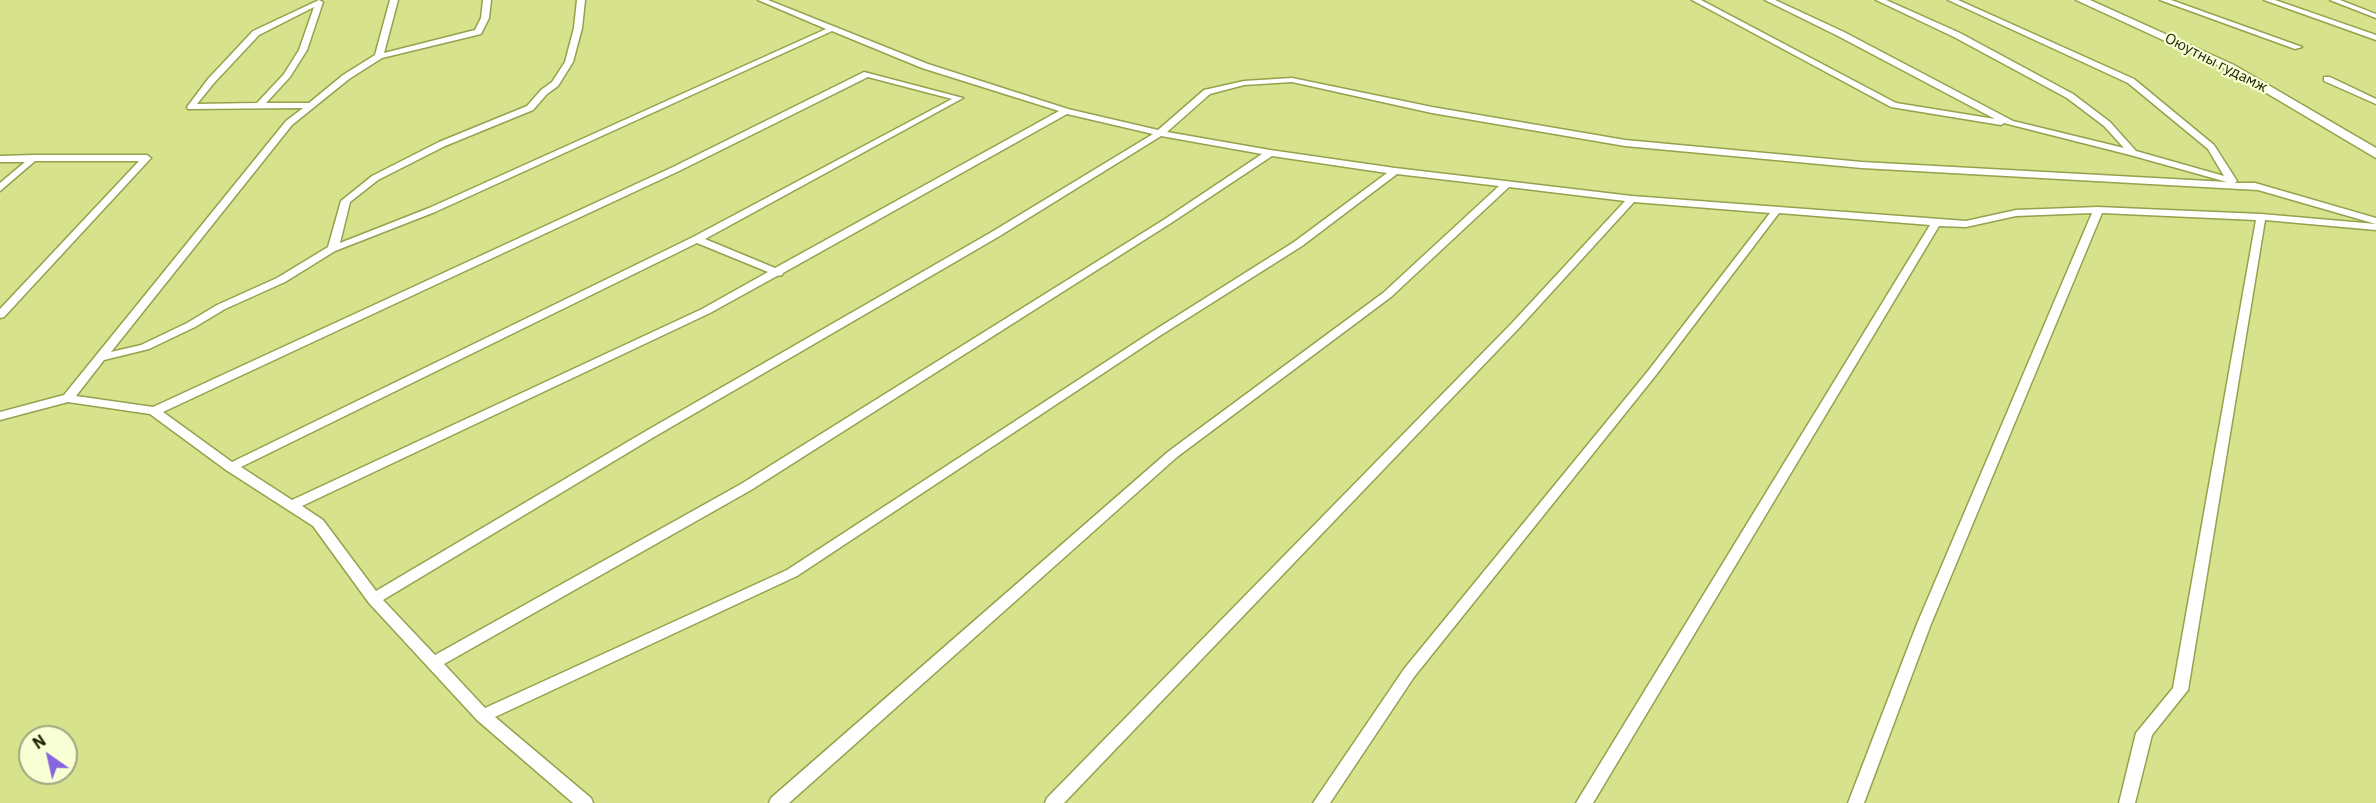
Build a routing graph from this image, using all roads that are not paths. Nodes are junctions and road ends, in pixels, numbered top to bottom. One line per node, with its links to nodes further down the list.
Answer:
1 (394, 0): 18 (street)
2 (487, 0): 18 (street)
3 (580, 0): 44 (street)
4 (762, 0): 15 (street)
5 (1696, 0): 24 (street)
6 (1769, 0): 24 (street)
7 (1880, 0): 27 (street)
8 (1952, 0): 32 (street)
9 (2081, 0): 28 (street, Оюутны гудамж)
10 (2164, 0): 17 (street)
11 (2268, 0): 16 (street)
12 (2334, 0): 14 (street)
13 (320, 1): 21 (street); 21 (street)
14 (2376, 16)
15 (831, 29): 23 (street); 44 (street)
16 (2376, 38)
17 (2298, 47)
18 (379, 56): 22 (street)
19 (2327, 79): 20 (street)
20 (2376, 102)
21 (260, 105): 22 (street)
22 (312, 105): 47 (street)
23 (1066, 111): 25 (street); 45 (street)
24 (2010, 123): 27 (street)
25 (1160, 133): 26 (street); 34 (street); 53 (street)
26 (1270, 153): 31 (street); 54 (street)
27 (2133, 153): 32 (street)
28 (2376, 154)
29 (34, 158): 30 (street); 35 (street); 46 (street)
30 (0, 159)
31 (1395, 171): 33 (street); 55 (street)
32 (2232, 181): 34 (street)
33 (1505, 186): 36 (street); 57 (street)
34 (2259, 187): 40 (street)
35 (0, 188)
36 (1632, 200): 38 (street); 58 (street)
37 (2098, 210): 39 (street); 41 (street); 61 (street)
38 (1776, 212): 41 (street); 59 (street)
39 (2261, 217): 42 (street); 62 (street)
40 (2376, 221)
41 (1936, 223): 60 (street)
42 (2376, 227)
43 (697, 238): 45 (street); 49 (street); 51 (street)
44 (332, 249): 47 (street)
45 (778, 273): 52 (street)
46 (0, 315)
47 (100, 358): 48 (street)
48 (68, 398): 49 (street); 50 (street)
49 (154, 411): 51 (street)
50 (0, 416)
51 (231, 468): 52 (street)
52 (291, 506): 53 (street)
53 (374, 599): 54 (street)
54 (434, 663): 55 (street)
55 (483, 716): 56 (street)
56 (585, 803)
57 (777, 803)
58 (1053, 803)
59 (1322, 803)
60 (1584, 803)
61 (1856, 803)
62 (2127, 803)

